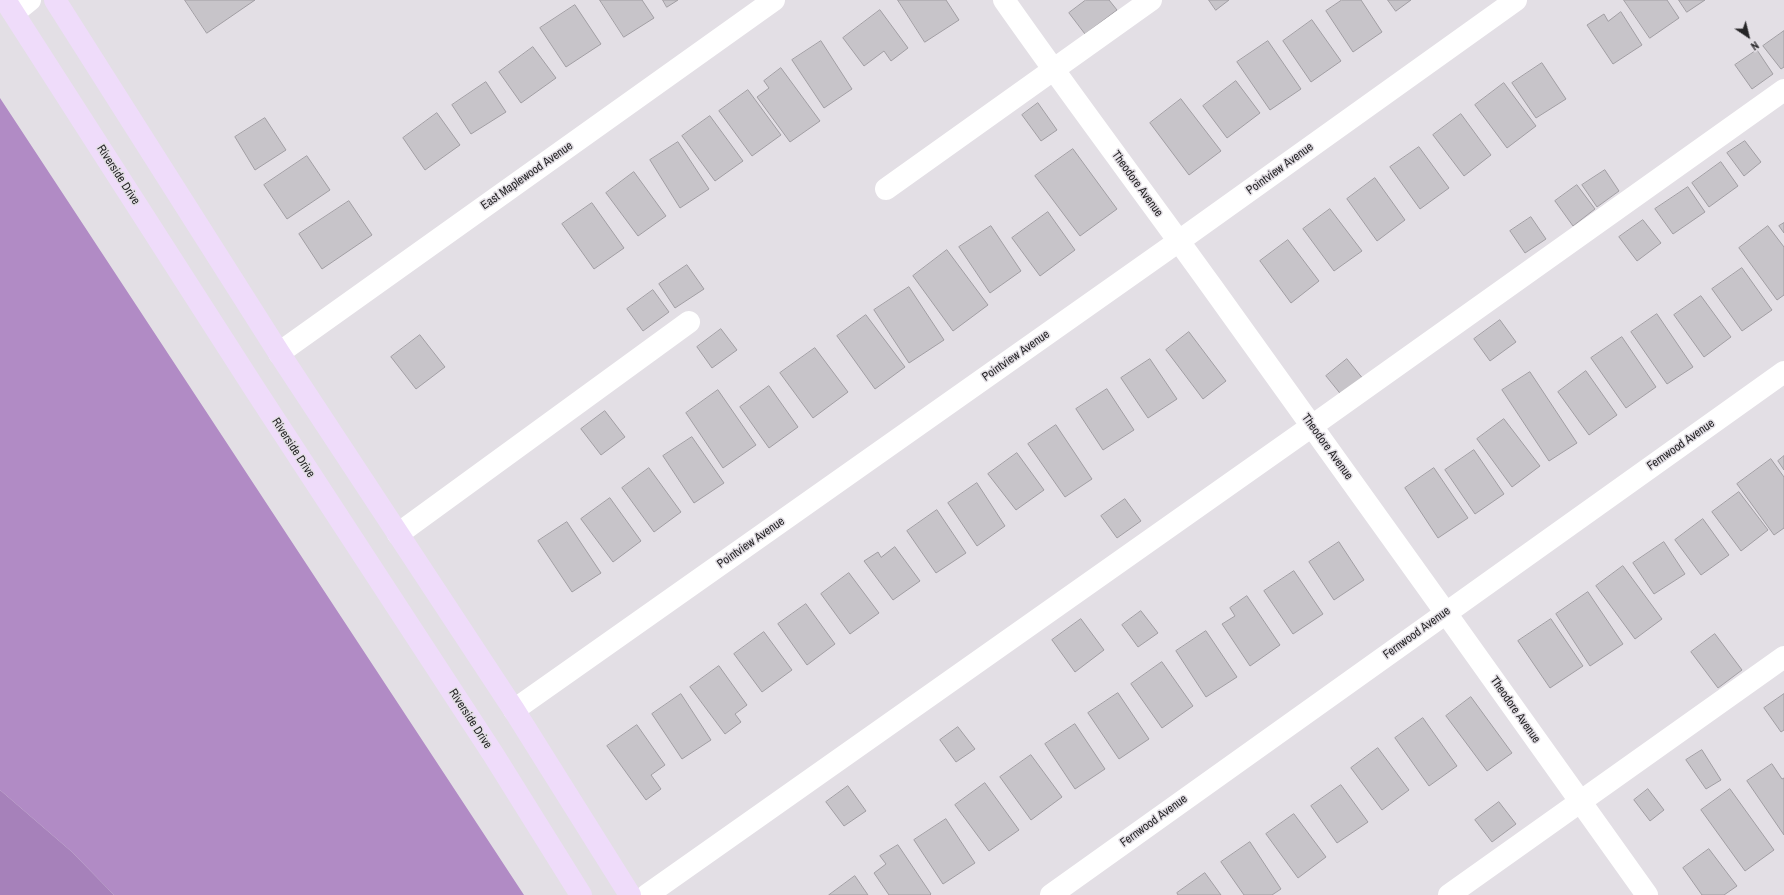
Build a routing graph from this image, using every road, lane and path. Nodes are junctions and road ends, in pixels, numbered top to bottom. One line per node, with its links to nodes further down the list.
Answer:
1 (55, 0): 12 (main road)
2 (774, 0): 12 (street, East Maplewood Avenue)
3 (1004, 0): 7 (street, Theodore Avenue)
4 (1151, 0): 7 (street)
5 (1516, 0): 10 (street, Pointview Avenue)
6 (17, 4): 20 (main road, Riverside Drive)
7 (1053, 70): 9 (street); 10 (street, Theodore Avenue)
8 (1784, 90): 14 (street)
9 (886, 190)
10 (1179, 241): 14 (street, Theodore Avenue); 18 (street, Pointview Avenue)
11 (689, 322): 15 (street)
12 (279, 353): 15 (main road)
13 (1784, 372): 16 (street, Fernwood Avenue)
14 (1312, 426): 16 (street, Theodore Avenue); 22 (street)
15 (398, 534): 18 (main road)
16 (1446, 612): 19 (street, Theodore Avenue); 23 (street, Fernwood Avenue)
17 (1784, 656): 19 (street)
18 (514, 710): 21 (main road)
19 (1581, 802): 24 (street); 25 (street, Theodore Avenue)
20 (582, 895)
21 (630, 895)
22 (647, 895)
23 (1052, 895)
24 (1449, 895)
25 (1647, 895)

